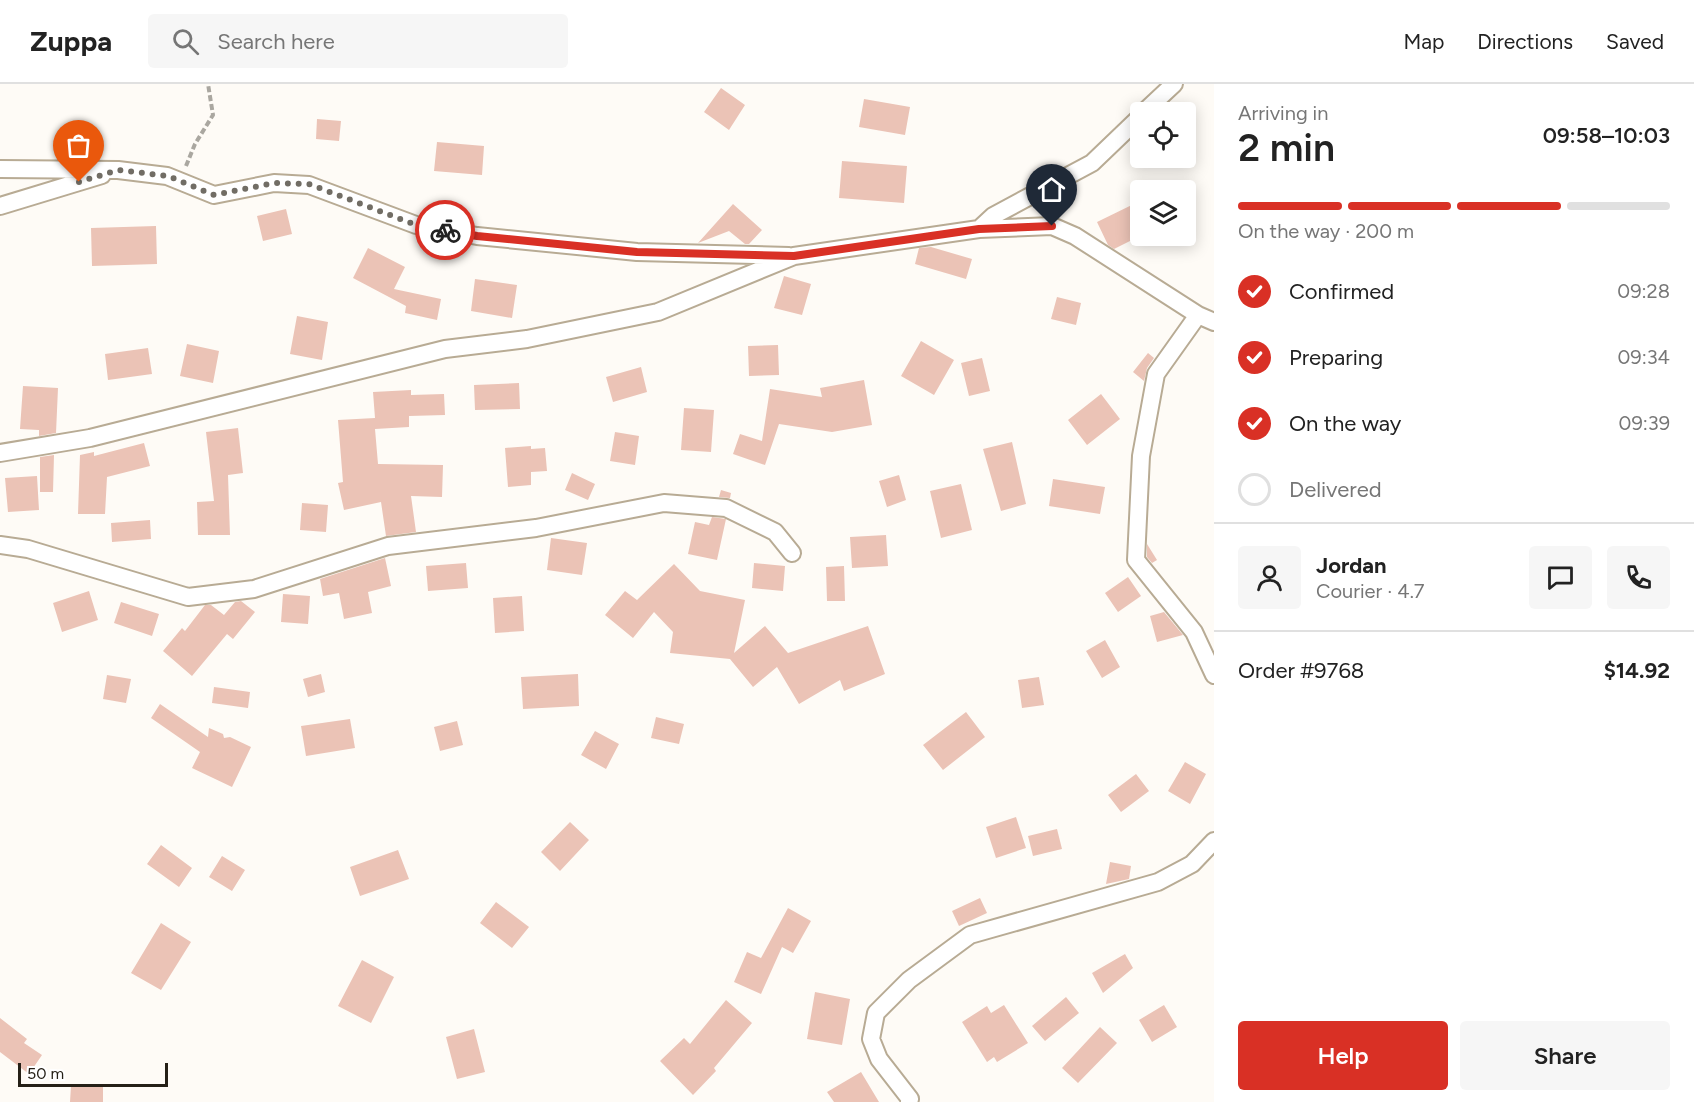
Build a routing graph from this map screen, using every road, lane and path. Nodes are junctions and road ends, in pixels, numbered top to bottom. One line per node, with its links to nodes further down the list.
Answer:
1 (208, 84): 7 (path)
2 (1174, 84): 3 (street)
3 (1155, 102)
4 (1130, 127): 9 (street)
5 (0, 169): 6 (street)
6 (118, 170): 7 (street); 8 (street)
7 (181, 182): 10 (street)
8 (0, 206)
9 (979, 229): 10 (street); 11 (street)
10 (794, 256): 13 (street)
11 (1198, 315): 12 (street); 16 (street)
12 (1214, 322)
13 (0, 453)
14 (0, 544): 15 (street)
15 (792, 553)
16 (1214, 675)
17 (1214, 841): 18 (street)
18 (909, 1102)

